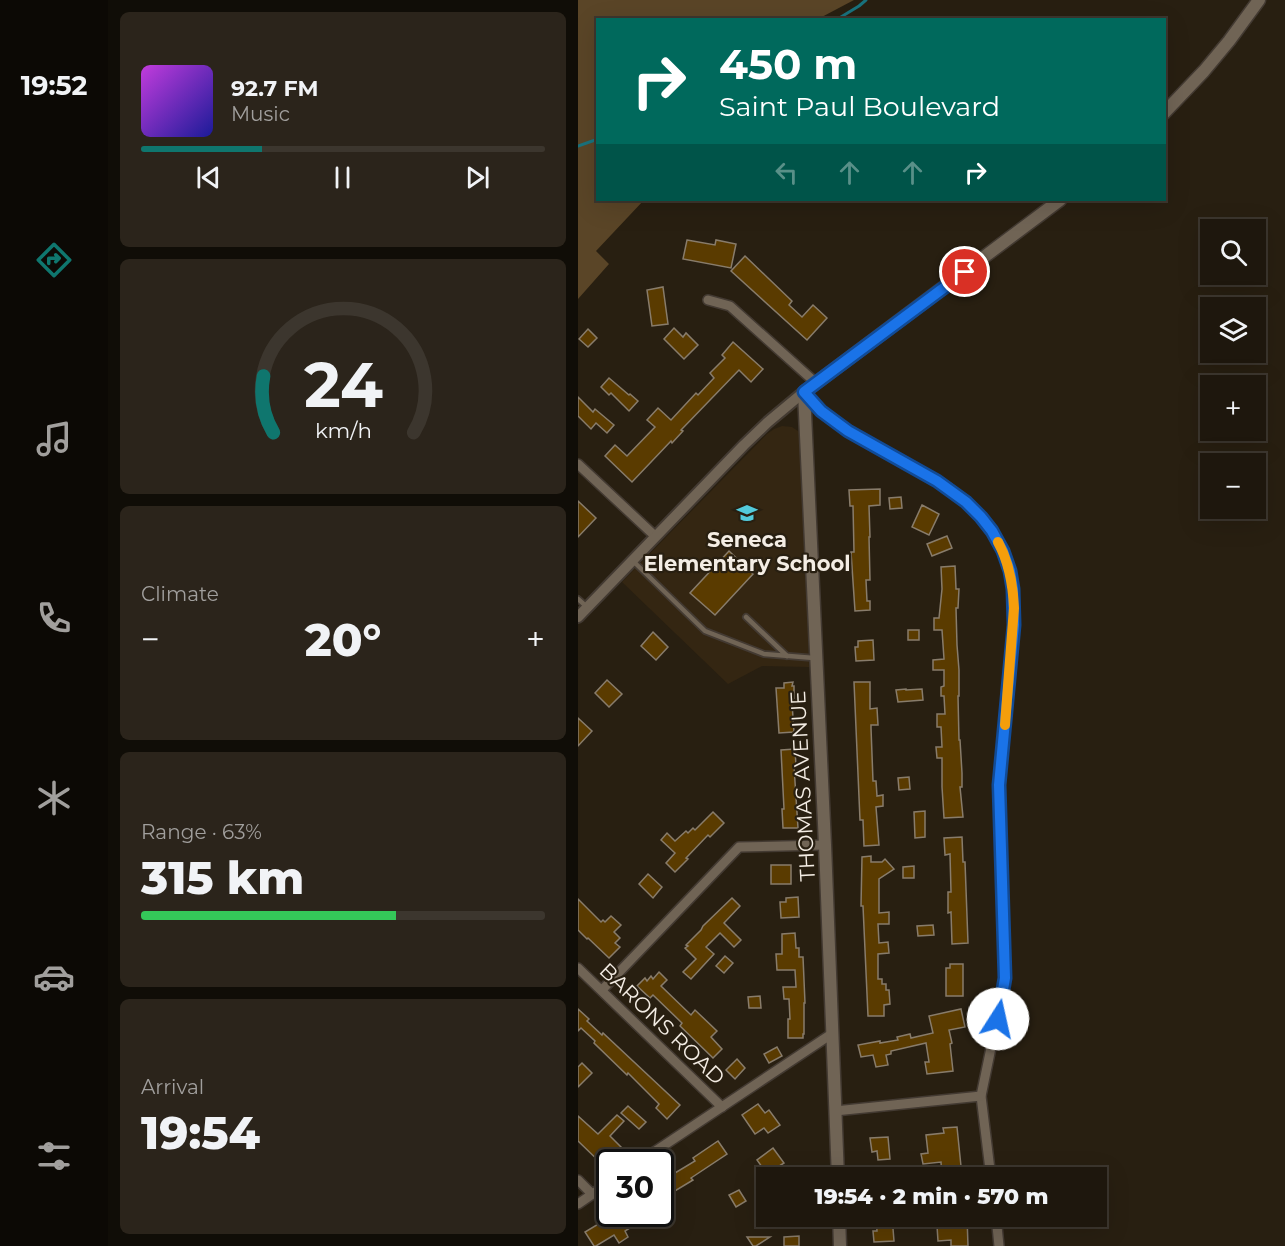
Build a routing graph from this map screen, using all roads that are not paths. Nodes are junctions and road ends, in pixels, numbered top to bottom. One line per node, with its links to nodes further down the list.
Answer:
1 (1255, 1): 2 (main road)
2 (1166, 110)
3 (1059, 201): 5 (main road)
4 (708, 300): 5 (street)
5 (816, 383): 6 (main road)
6 (804, 392): 8 (street); 15 (main road, THOMAS AVENUE); 20 (street)
7 (578, 464): 8 (street)
8 (655, 536): 9 (street)
9 (632, 560): 11 (street); 14 (lane)
10 (578, 599): 11 (lane)
11 (587, 607): 13 (street)
12 (746, 616): 14 (lane)
13 (578, 617)
14 (787, 656): 15 (lane)
15 (816, 658): 16 (main road, THOMAS AVENUE)
16 (825, 845): 18 (street); 19 (main road, THOMAS AVENUE)
17 (578, 968): 18 (street, BARONS ROAD)
18 (602, 990): 21 (street, BARONS ROAD)
19 (833, 1033): 21 (street); 22 (main road, THOMAS AVENUE)
20 (981, 1096): 22 (street); 25 (street)
21 (722, 1107): 23 (street)
22 (835, 1111): 24 (main road, THOMAS AVENUE)
23 (659, 1149)
24 (838, 1167)
25 (990, 1167)
26 (578, 1180): 28 (street)
27 (596, 1191): 28 (street)
28 (592, 1194): 29 (street)
29 (578, 1204)
30 (839, 1227): 32 (main road)
31 (997, 1227): 33 (street)
32 (840, 1246)
33 (999, 1246)

